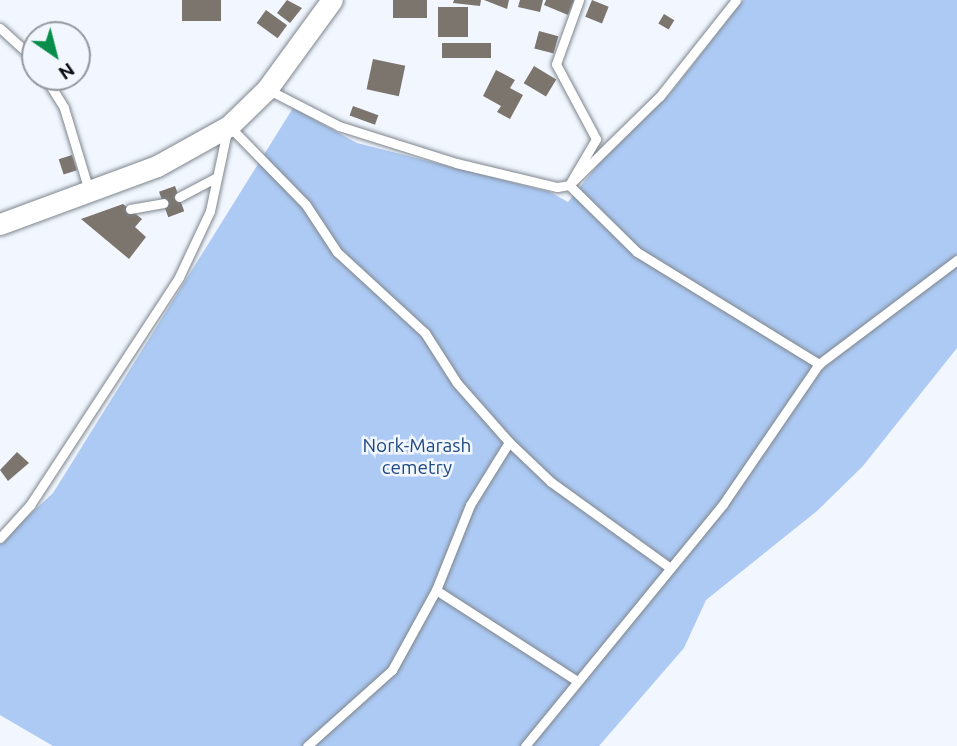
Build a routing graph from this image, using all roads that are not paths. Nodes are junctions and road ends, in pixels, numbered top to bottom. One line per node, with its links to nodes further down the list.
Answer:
1 (332, 0): 6 (street)
2 (579, 0): 10 (lane)
3 (736, 0): 10 (lane)
4 (0, 28): 5 (lane)
5 (21, 47)
6 (267, 89): 8 (street); 10 (lane)
7 (54, 91): 11 (lane)
8 (229, 126): 9 (lane); 11 (street); 18 (lane)
9 (217, 177): 12 (lane); 19 (lane)
10 (569, 185): 17 (lane)
11 (89, 191): 15 (street)
12 (179, 197)
13 (163, 203): 14 (lane)
14 (130, 209)
15 (0, 224)
16 (957, 260): 17 (lane)
17 (819, 364): 20 (lane)
18 (509, 442): 20 (lane); 21 (lane)
19 (0, 538)
20 (669, 567): 22 (lane)
21 (436, 590): 22 (lane); 23 (lane)
22 (577, 681): 24 (lane)
23 (307, 746)
24 (525, 746)

